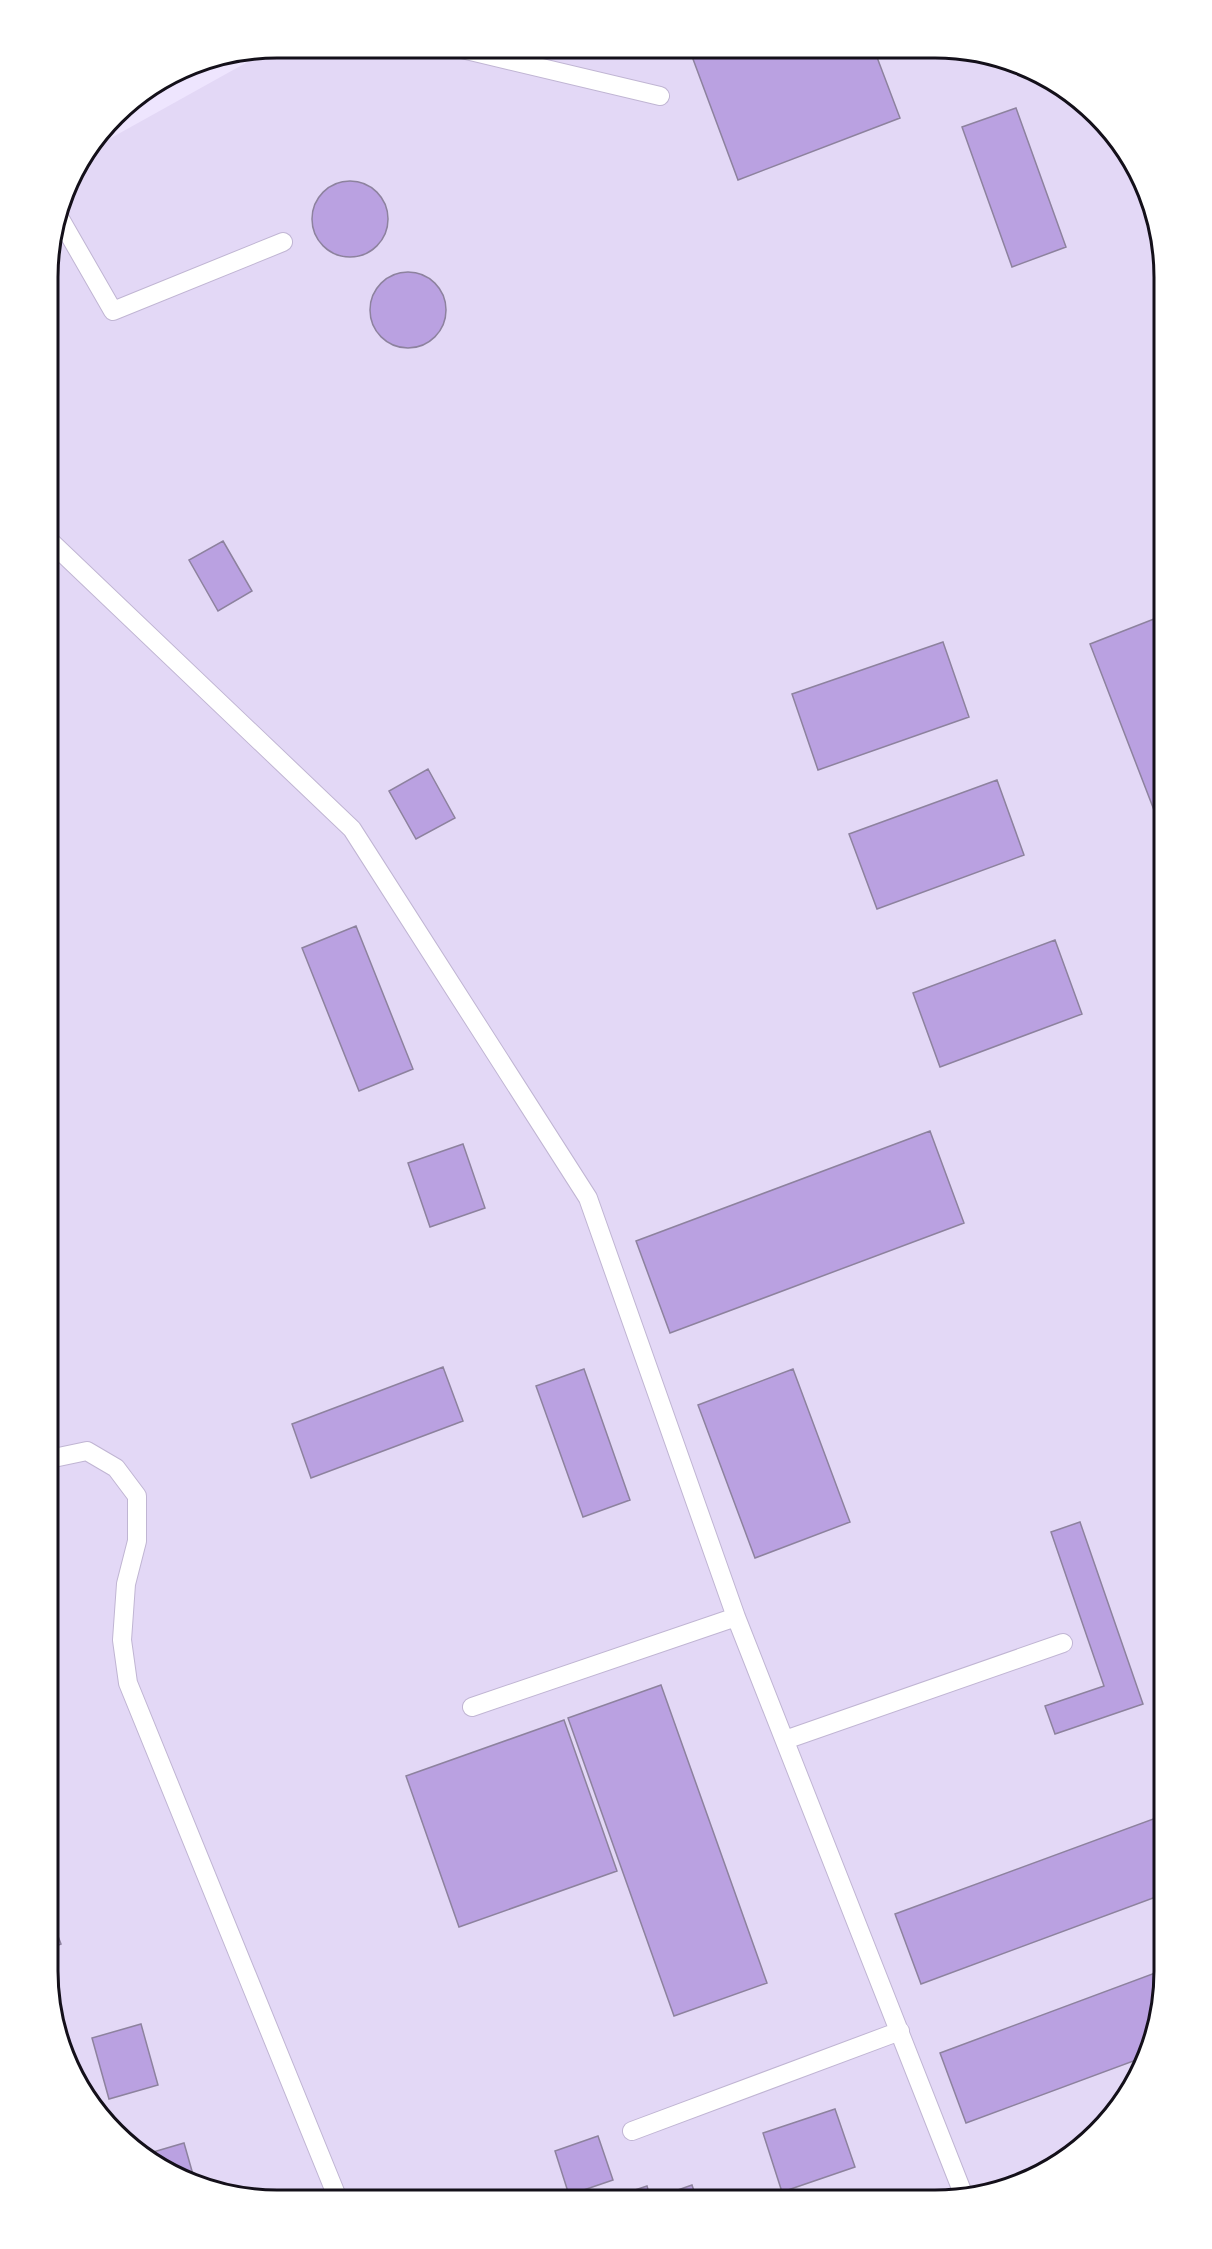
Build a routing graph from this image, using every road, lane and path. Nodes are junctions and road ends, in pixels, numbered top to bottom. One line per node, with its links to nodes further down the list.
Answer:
1 (500, 58): 2 (lane)
2 (660, 96)
3 (65, 227): 4 (lane)
4 (283, 242)
5 (58, 549): 7 (lane)
6 (58, 1458): 14 (lane)
7 (736, 1617): 9 (lane); 10 (lane)
8 (1063, 1643): 10 (lane)
9 (472, 1707)
10 (784, 1740): 11 (lane)
11 (900, 2031): 12 (lane); 13 (lane)
12 (632, 2131)
13 (961, 2189)
14 (334, 2190)

